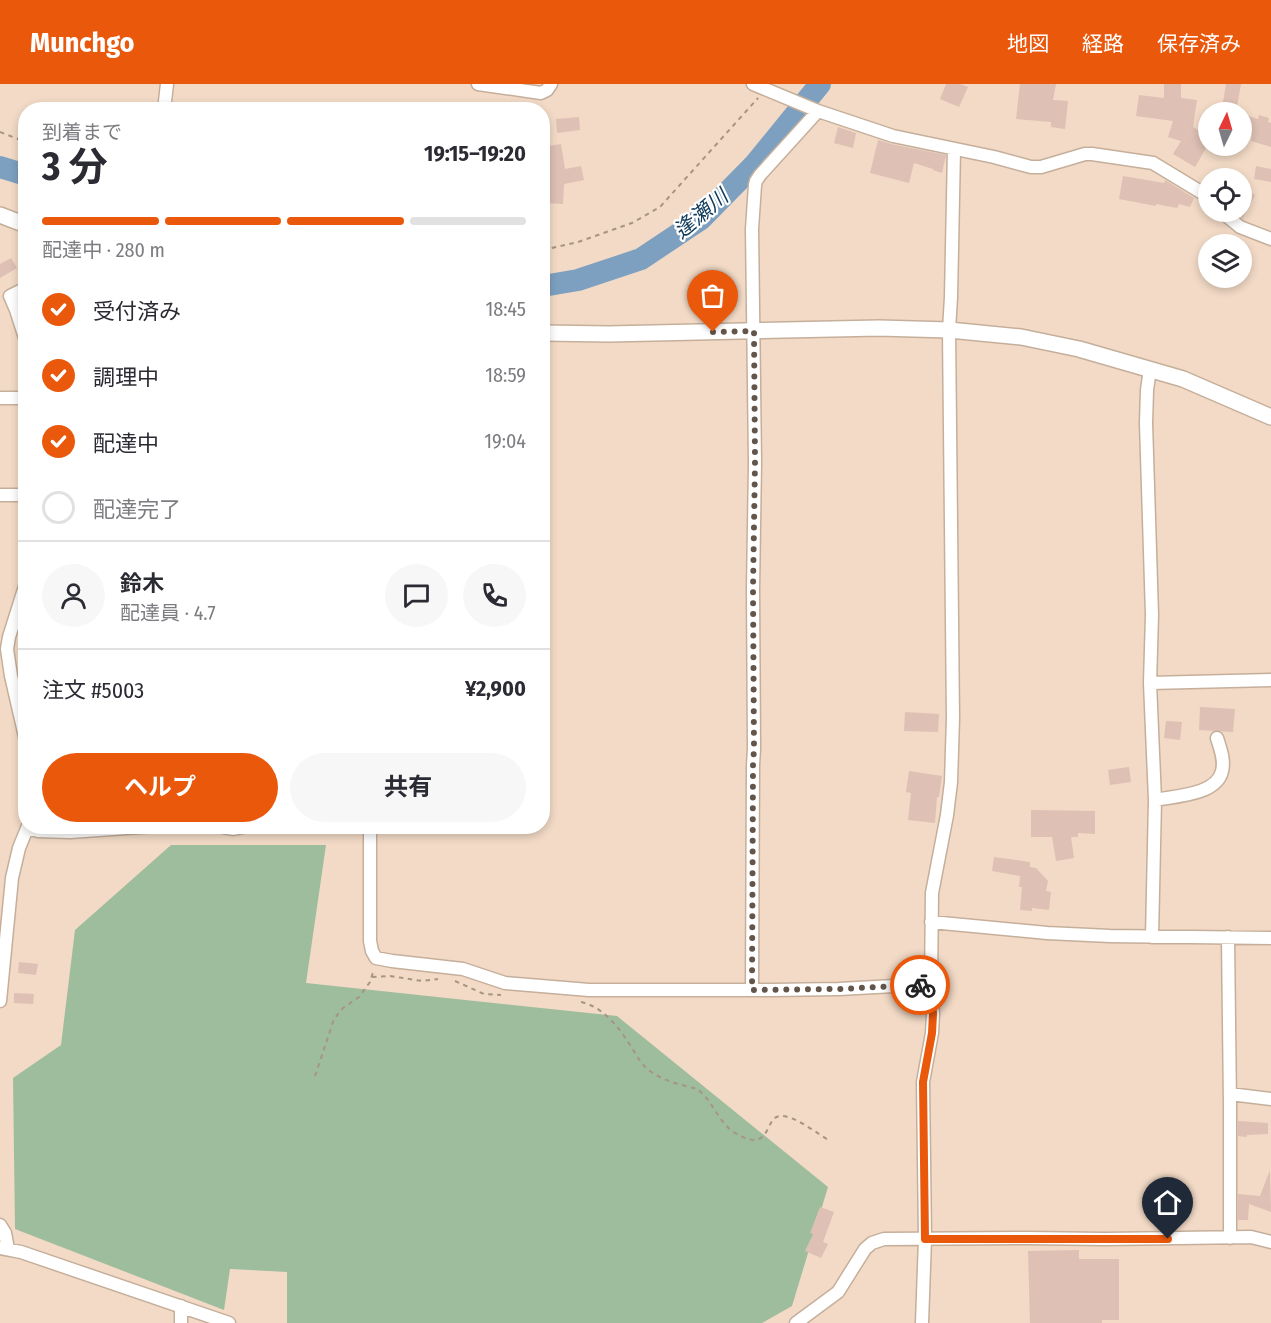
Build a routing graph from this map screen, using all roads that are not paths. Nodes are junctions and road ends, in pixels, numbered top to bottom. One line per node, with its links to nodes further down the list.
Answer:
1 (166, 84): 5 (street)
2 (478, 84): 3 (street)
3 (551, 84)
4 (753, 84): 6 (street)
5 (165, 102)
6 (818, 111): 7 (street); 16 (street)
7 (954, 149): 8 (street); 15 (street)
8 (1198, 190)
9 (0, 215): 10 (street)
10 (18, 222)
11 (1234, 222): 12 (street)
12 (1271, 239)
13 (5, 298): 14 (street)
14 (18, 316)
15 (949, 330): 16 (street); 18 (street); 32 (street)
16 (754, 331): 17 (street); 38 (street)
17 (550, 333)
18 (1150, 369): 21 (street); 26 (street)
19 (0, 398): 20 (street)
20 (18, 398)
21 (1271, 417)
22 (0, 495): 23 (street)
23 (18, 495)
24 (18, 608): 27 (street)
25 (1271, 680): 26 (street)
26 (1150, 683): 29 (street)
27 (18, 706)
28 (1217, 738): 29 (street)
29 (1155, 800): 33 (street)
30 (25, 834): 36 (street)
31 (370, 834): 38 (street)
32 (931, 922): 33 (street); 37 (street)
33 (1152, 937): 34 (street)
34 (1228, 937): 35 (street); 40 (street)
35 (1271, 938)
36 (1, 976): 39 (street)
37 (931, 984): 38 (street); 44 (street)
38 (752, 990)
39 (0, 1001)
40 (1230, 1094): 41 (street); 43 (street)
41 (1271, 1099)
42 (0, 1225): 46 (street)
43 (1230, 1238): 44 (street); 45 (street)
44 (925, 1239): 50 (street); 51 (street)
45 (1271, 1242)
46 (4, 1248): 47 (street)
47 (182, 1306): 48 (street); 49 (street)
48 (181, 1323)
49 (229, 1323)
50 (796, 1323)
51 (922, 1323)

